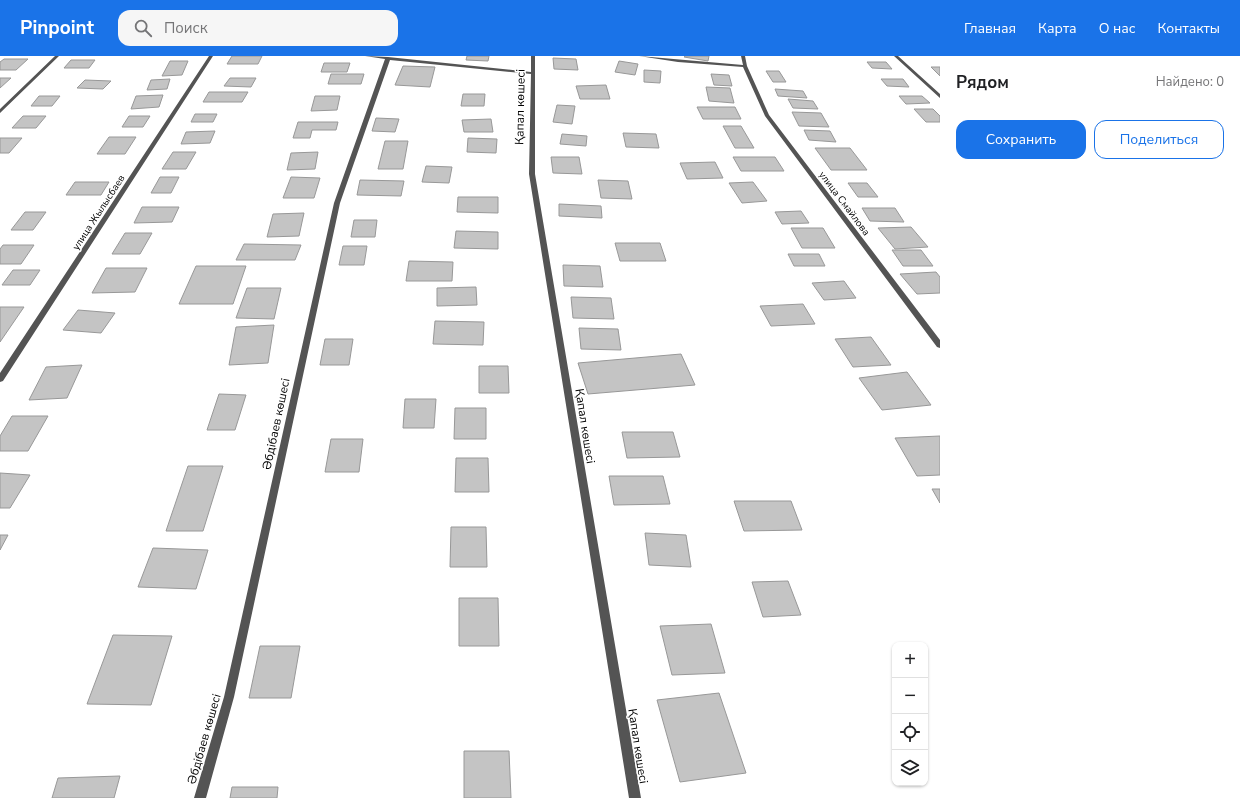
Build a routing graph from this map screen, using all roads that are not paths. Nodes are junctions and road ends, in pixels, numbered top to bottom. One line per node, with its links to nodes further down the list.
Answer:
1 (57, 56): 12 (street)
2 (211, 56): 14 (street, улица Жылысбаев)
3 (367, 56): 8 (street)
4 (533, 56): 10 (street, Қапал көшесі)
5 (641, 56): 9 (street)
6 (743, 56): 9 (street, улица Смайлова)
7 (896, 56): 11 (street)
8 (388, 58): 10 (street); 15 (street, Әбдібаев көшесі)
9 (745, 66): 13 (street, улица Смайлова)
10 (532, 73): 16 (street, Қапал көшесі)
11 (940, 97)
12 (0, 112)
13 (940, 345)
14 (0, 379)
15 (200, 798)
16 (635, 798)

